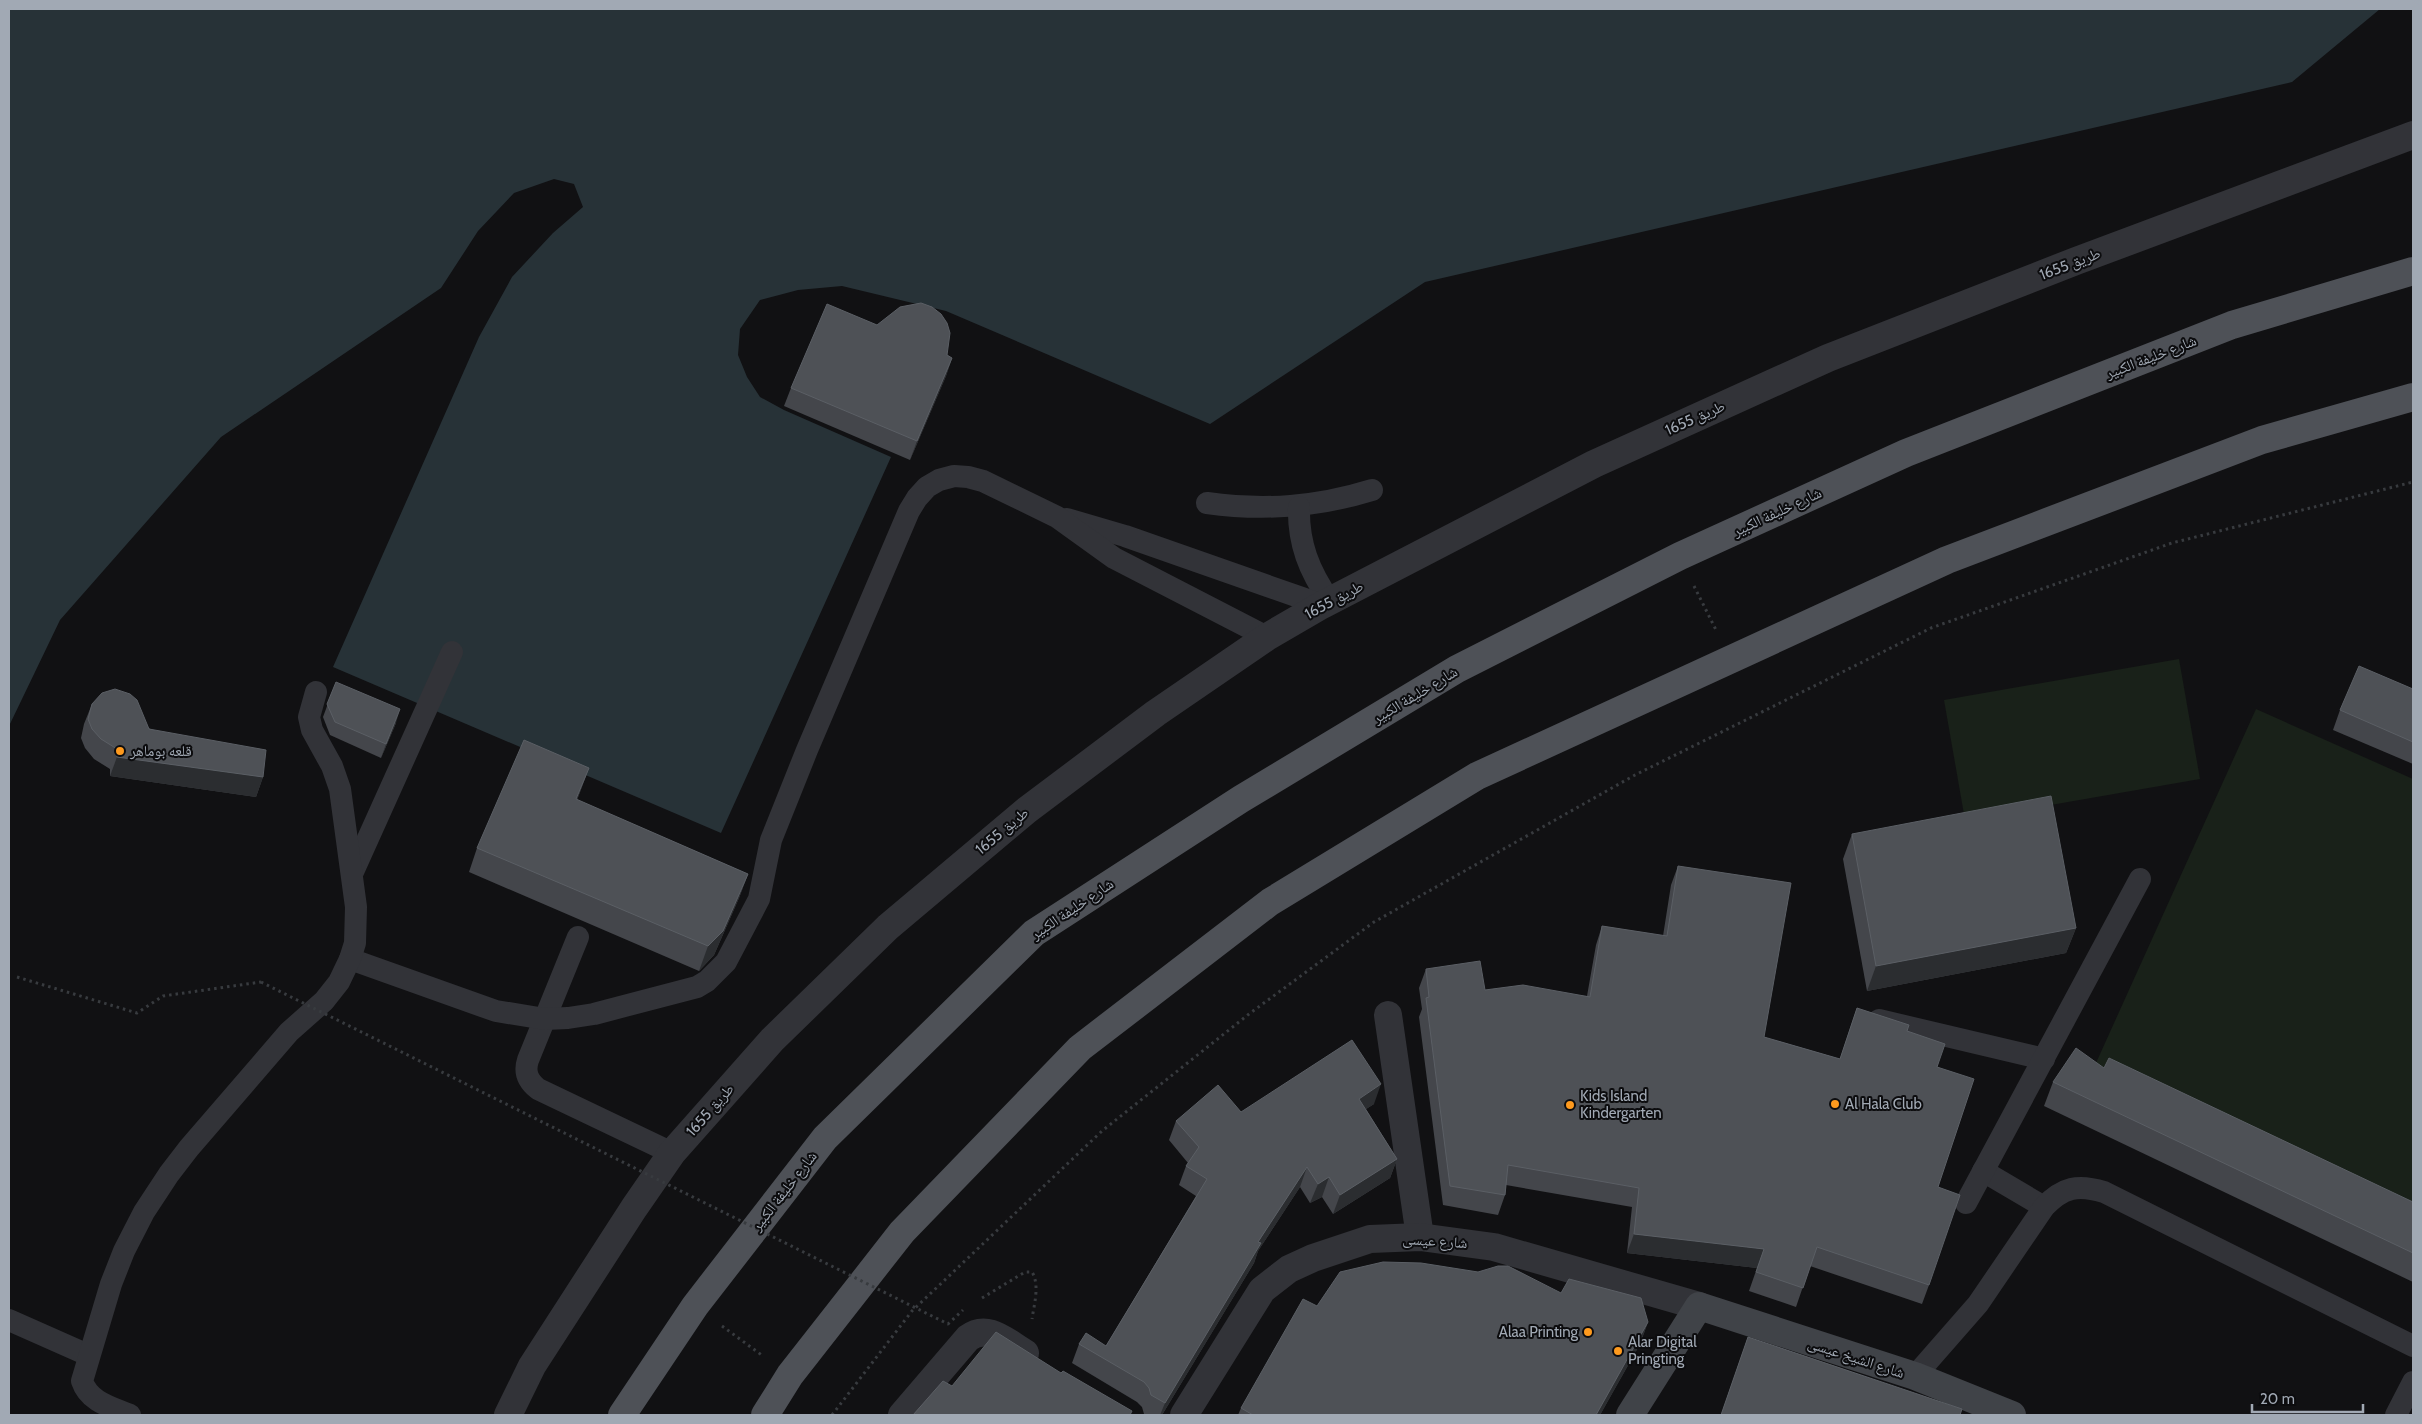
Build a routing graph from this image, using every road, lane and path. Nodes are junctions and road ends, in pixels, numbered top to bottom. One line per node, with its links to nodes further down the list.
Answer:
1 (2413, 135): 10 (street, طريق 1655)
2 (2413, 271): 9 (main road, شارع خليفة الكبير)
3 (2413, 397): 13 (main road)
4 (2413, 482): 45 (path)
5 (1372, 490): 7 (lane)
6 (1207, 503): 7 (lane)
7 (1299, 507): 10 (lane)
8 (1057, 517): 10 (lane); 11 (lane); 22 (lane)
9 (1680, 556): 13 (path); 31 (main road, شارع خليفة الكبير)
10 (1326, 603): 11 (street, طريق 1655)
11 (1267, 637): 24 (street, طريق 1655)
12 (452, 652): 15 (lane)
13 (1730, 660): 38 (main road)
14 (316, 692): 15 (lane)
15 (352, 875): 18 (lane)
16 (2140, 879): 23 (lane)
17 (578, 937): 22 (lane)
18 (350, 959): 22 (lane); 36 (lane)
19 (18, 977): 30 (path, bridge)
20 (1860, 1015): 23 (lane)
21 (1388, 1016): 28 (street)
22 (545, 1019): 24 (lane)
23 (2044, 1059): 25 (lane)
24 (672, 1153): 42 (street, طريق 1655)
25 (1983, 1171): 26 (lane); 27 (lane)
26 (1966, 1203)
27 (2044, 1207): 34 (lane); 39 (lane)
28 (1420, 1237): 32 (street, شارع عيسى); 47 (street, شارع عيسى)
29 (979, 1300): 35 (path)
30 (971, 1305)
31 (695, 1306): 38 (path); 43 (main road, شارع خليفة الكبير)
32 (1699, 1306): 39 (street, شارع الشيخ عيسى); 48 (street)
33 (9, 1320): 36 (lane)
34 (2413, 1346)
35 (1025, 1354): 37 (street); 46 (street)
36 (88, 1355): 41 (lane)
37 (1049, 1368)
38 (790, 1375): 44 (main road)
39 (1915, 1376): 49 (street, شارع الشيخ عيسى)
40 (2413, 1382): 50 (lane)
41 (130, 1415)
42 (508, 1415)
43 (622, 1415)
44 (765, 1415)
45 (832, 1415)
46 (902, 1415)
47 (1184, 1415)
48 (1630, 1415)
49 (2012, 1415)
50 (2396, 1415)

